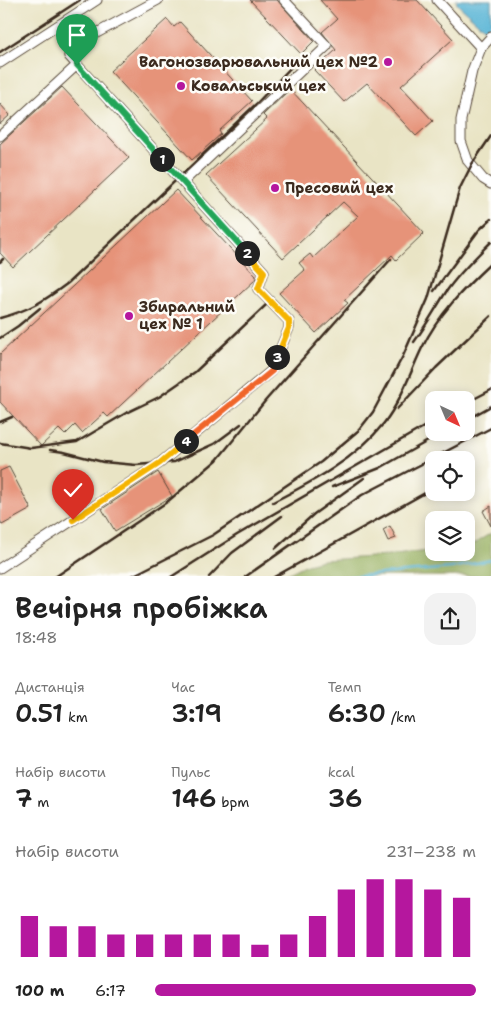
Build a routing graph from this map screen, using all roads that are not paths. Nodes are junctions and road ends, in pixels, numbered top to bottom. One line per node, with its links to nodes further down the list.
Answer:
1 (97, 0): 9 (lane)
2 (158, 0): 10 (lane)
3 (284, 0): 12 (lane)
4 (437, 0): 6 (lane)
5 (447, 0): 6 (lane)
6 (448, 12): 8 (lane)
7 (491, 37): 8 (lane)
8 (481, 48): 13 (lane)
9 (0, 63)
10 (77, 65): 11 (lane); 12 (lane)
11 (0, 136)
12 (183, 182): 14 (lane)
13 (491, 184)
14 (0, 568)

